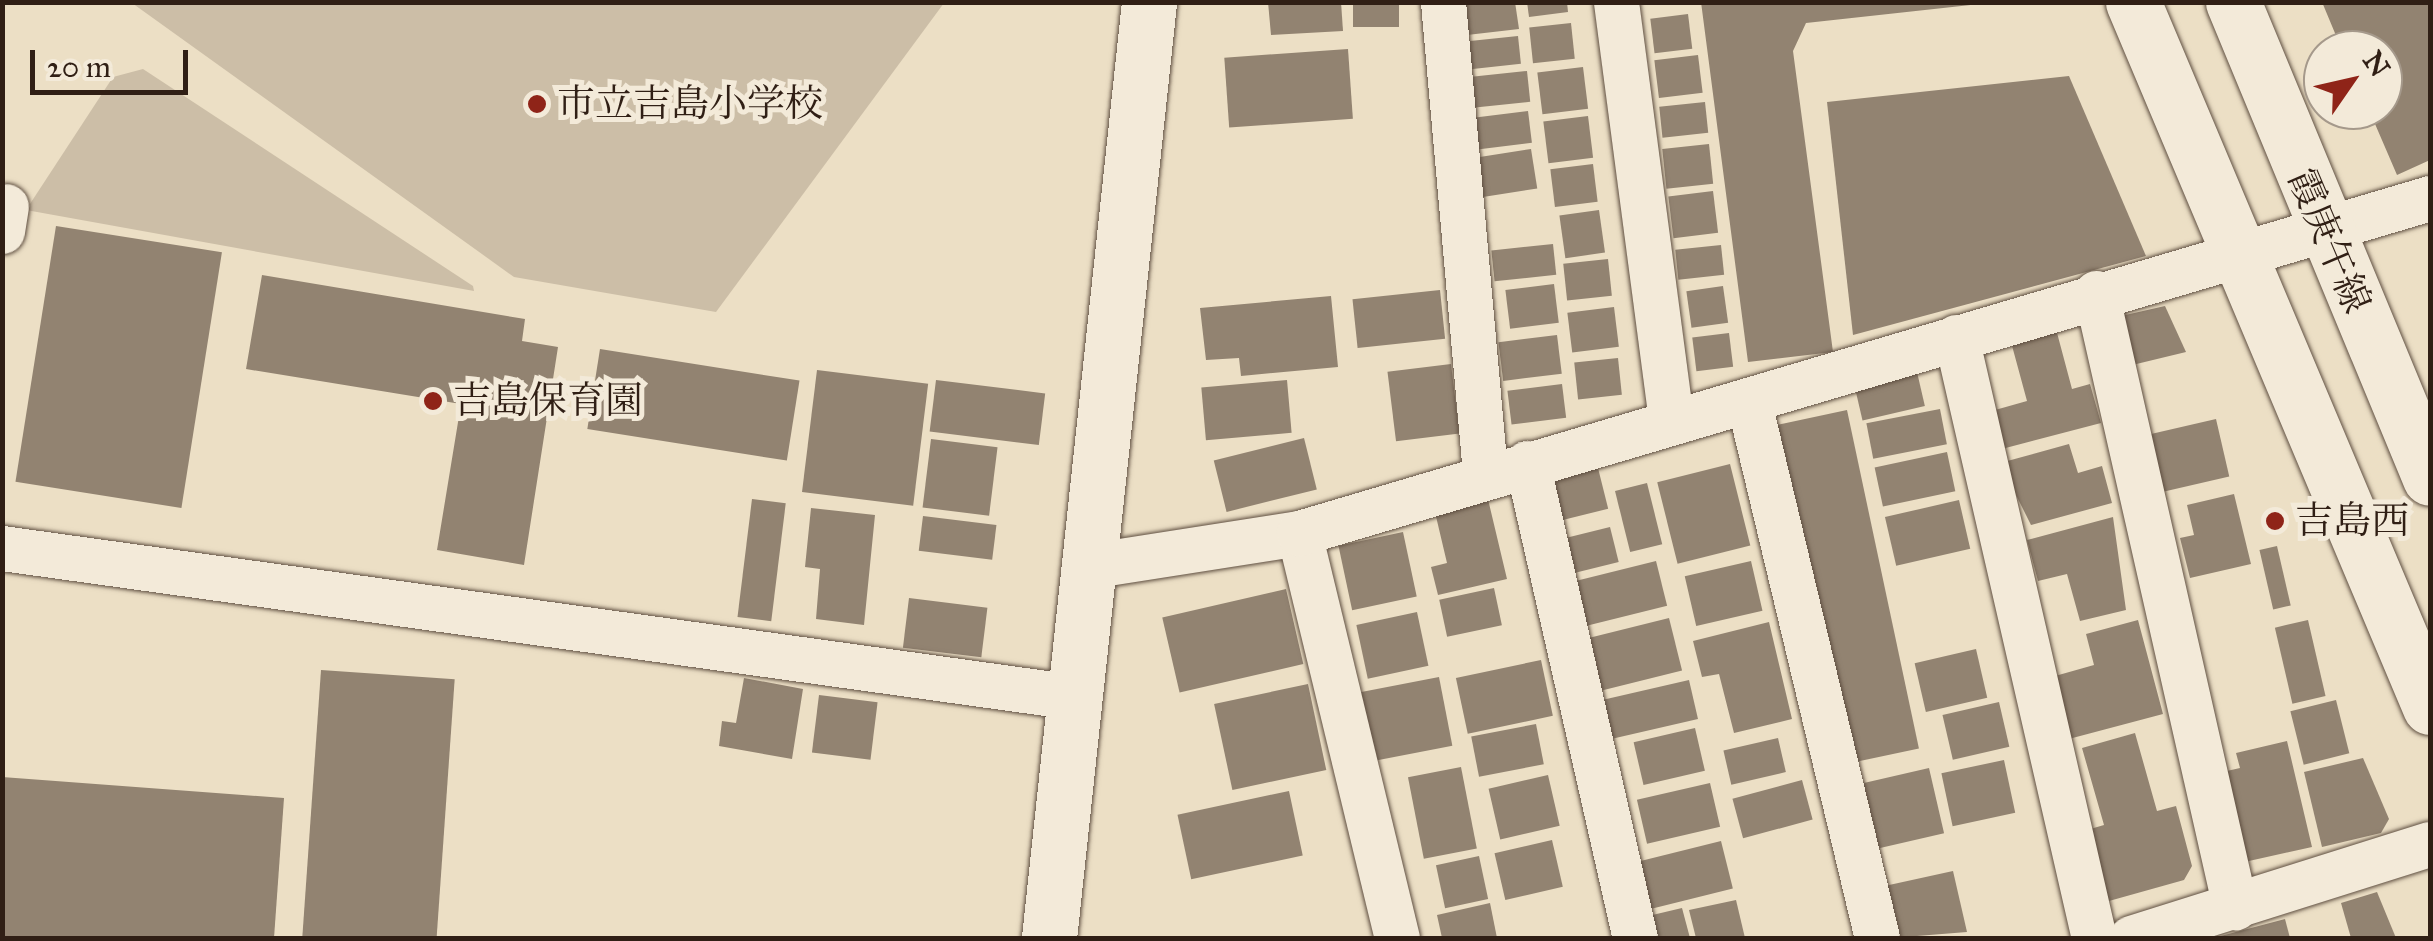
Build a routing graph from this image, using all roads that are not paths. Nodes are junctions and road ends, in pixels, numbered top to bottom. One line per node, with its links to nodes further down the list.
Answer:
1 (1149, 2): 17 (street)
2 (1443, 2): 13 (street)
3 (1616, 2): 12 (street)
4 (2133, 2): 8 (street)
5 (2232, 2): 7 (street, 霞庚午線)
6 (2430, 198): 7 (street)
7 (2320, 224): 8 (street); 14 (street, 霞庚午線)
8 (2239, 250): 9 (street); 19 (street)
9 (2096, 292): 10 (street); 21 (street)
10 (1956, 337): 11 (street); 26 (street)
11 (1749, 403): 12 (street); 25 (street)
12 (1670, 420): 13 (street)
13 (1506, 468): 15 (street); 24 (street)
14 (2430, 478)
15 (1298, 533): 17 (street); 23 (street)
16 (2, 548): 18 (street)
17 (1088, 566): 18 (street)
18 (1074, 697): 22 (street)
19 (2430, 707)
20 (2430, 844): 21 (street)
21 (2235, 907): 27 (street)
22 (1049, 938)
23 (1396, 938)
24 (1635, 938)
25 (1877, 938)
26 (2094, 938)
27 (2132, 938)

